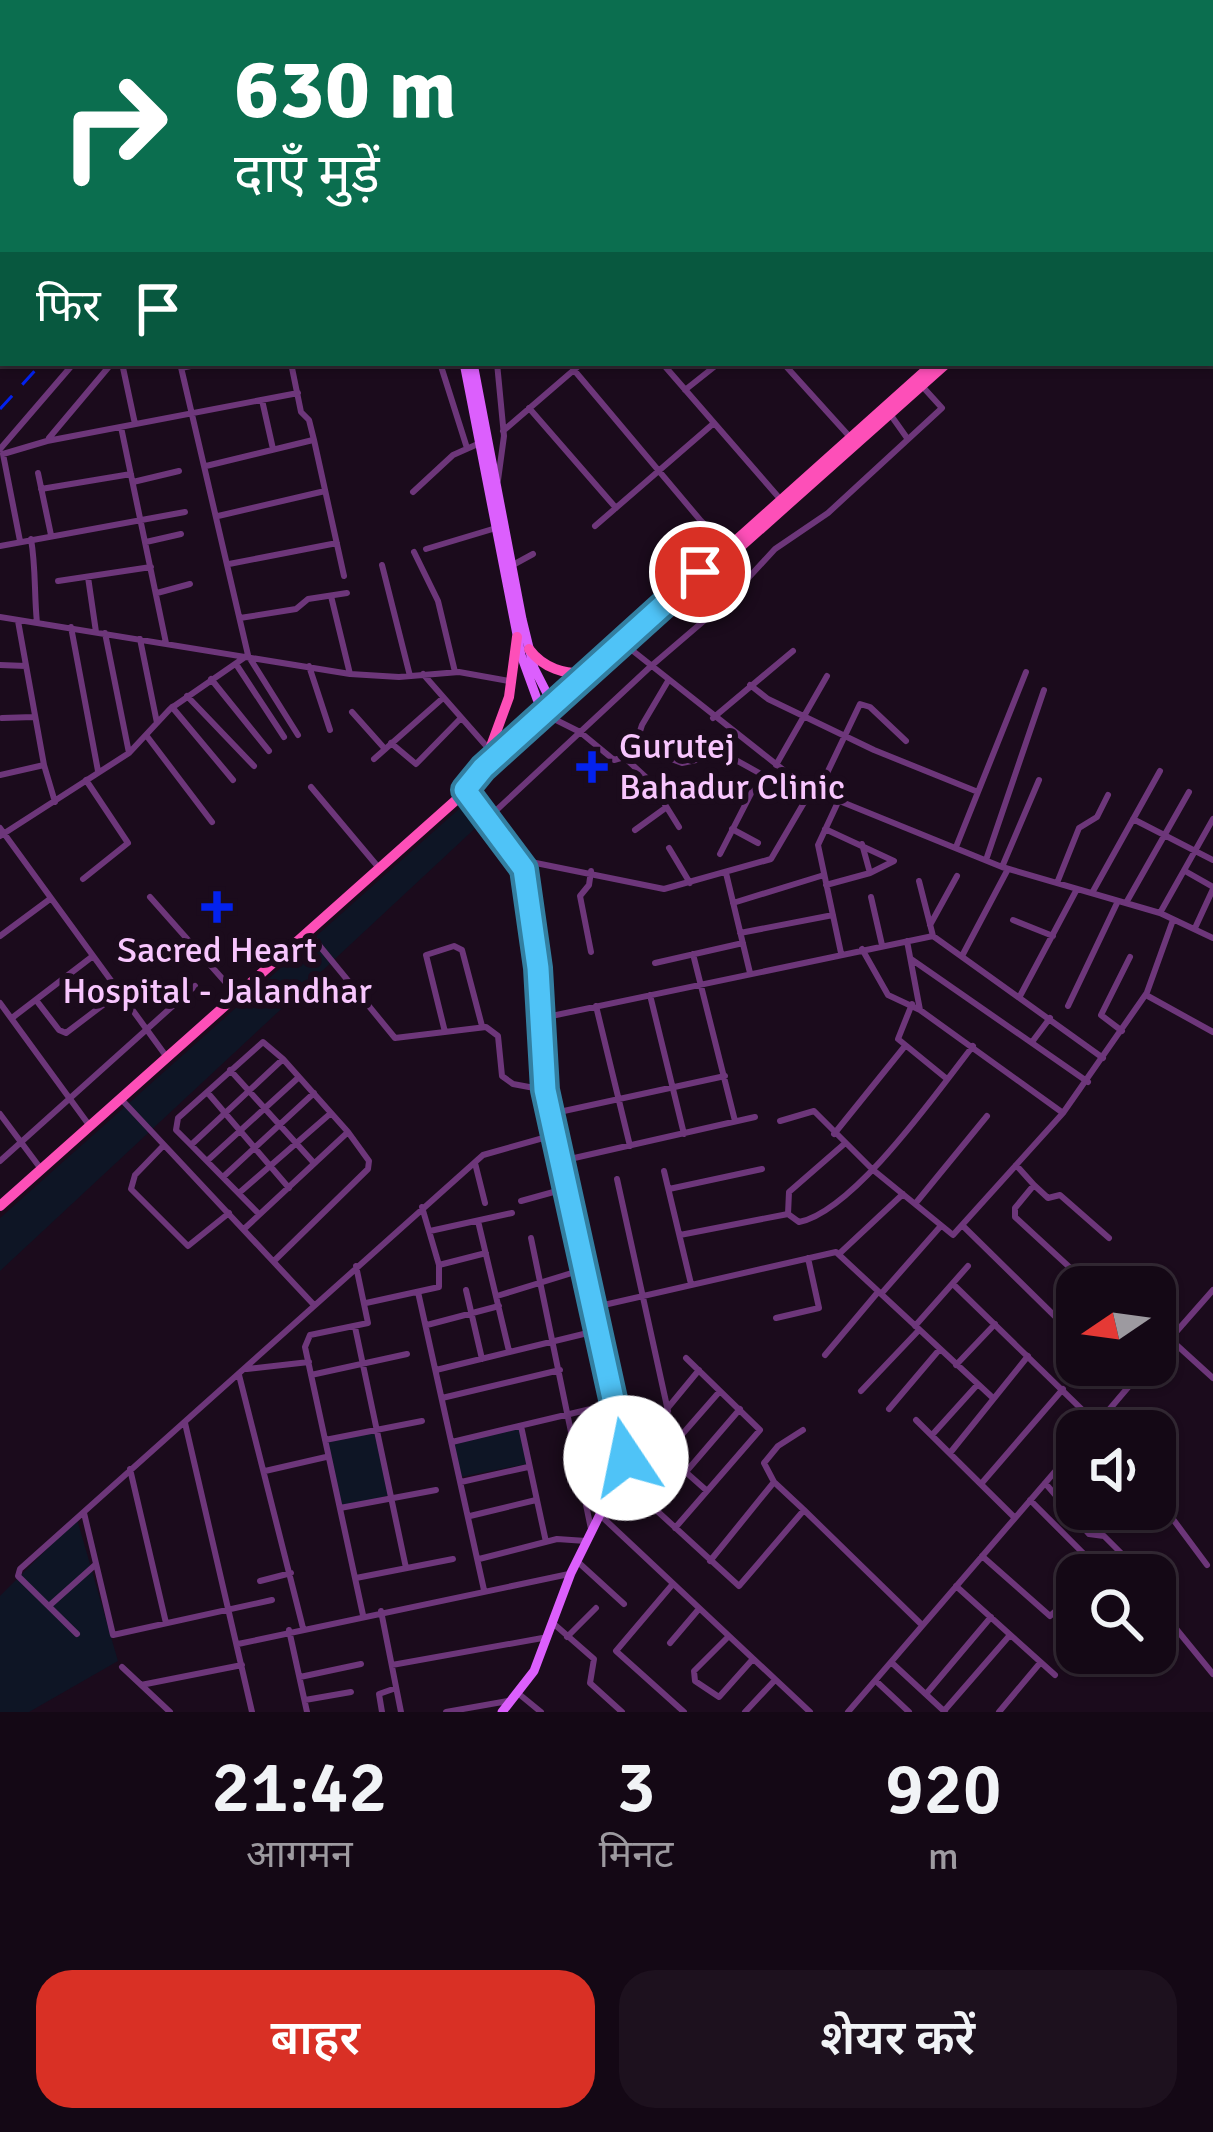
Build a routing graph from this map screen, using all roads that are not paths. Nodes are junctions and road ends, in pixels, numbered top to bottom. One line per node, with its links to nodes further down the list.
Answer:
1 (71, 366): 35 (street)
2 (110, 366): 31 (street)
3 (123, 366): 26 (street)
4 (181, 366): 23 (street)
5 (292, 366): 20 (street)
6 (441, 366): 34 (street)
7 (469, 366): 33 (street)
8 (470, 366): 43 (street)
9 (498, 366): 17 (street)
10 (508, 366): 17 (street)
11 (578, 366): 22 (street); 38 (street)
12 (665, 366): 19 (street)
13 (715, 366): 19 (street)
14 (786, 366): 32 (street)
15 (931, 366): 32 (main road)
16 (944, 366): 18 (main road)
17 (499, 375): 28 (street)
18 (922, 386): 24 (main road); 29 (street)
19 (686, 390): 25 (street)
20 (298, 393): 21 (street); 30 (street)
21 (262, 399): 23 (street); 36 (street)
22 (529, 408): 28 (street); 47 (street)
23 (193, 414): 26 (street); 37 (street)
24 (890, 415): 29 (street); 32 (main road)
25 (714, 423): 38 (street); 46 (street)
26 (135, 424): 27 (street)
27 (121, 427): 31 (street); 41 (street)
28 (503, 431): 43 (street)
29 (907, 438): 93 (street)
30 (314, 440): 36 (street); 44 (street)
31 (47, 441): 56 (street)
32 (854, 441): 46 (main road); 85 (main road)
33 (480, 443): 34 (street); 52 (street)
34 (467, 448): 45 (street)
35 (0, 449)
36 (273, 449): 37 (street)
37 (206, 466): 49 (street)
38 (658, 470): 47 (street); 60 (street)
39 (179, 471): 41 (street)
40 (38, 473): 42 (street)
41 (132, 478): 42 (street); 50 (street)
42 (41, 489): 54 (street)
43 (497, 489): 66 (street)
44 (325, 491): 49 (street); 58 (street)
45 (412, 492)
46 (781, 500): 60 (main road)
47 (616, 508): 51 (street)
48 (185, 512): 50 (street)
49 (218, 516): 64 (street)
50 (142, 521): 54 (street); 57 (street)
51 (596, 526)
52 (496, 528): 61 (street); 78 (street)
53 (181, 534): 57 (street)
54 (51, 535): 55 (street)
55 (31, 539): 56 (street); 79 (street)
56 (20, 542): 59 (street)
57 (146, 542): 67 (street)
58 (338, 542): 64 (street); 68 (street)
59 (0, 546)
60 (728, 547): 96 (main road)
61 (425, 549)
62 (414, 552): 94 (street)
63 (533, 554): 66 (street)
64 (229, 564): 76 (street)
65 (382, 565): 99 (street)
66 (512, 566): 78 (street)
67 (151, 567): 69 (street); 72 (street)
68 (344, 575)
69 (88, 577): 70 (street); 81 (street)
70 (58, 580)
71 (190, 584): 72 (street)
72 (157, 593): 84 (street)
73 (347, 593): 74 (street)
74 (331, 595): 76 (street); 97 (street)
75 (0, 617): 77 (street)
76 (240, 618): 88 (street)
77 (18, 621): 79 (street); 92 (street)
78 (518, 621): 82 (street); 86 (street)
79 (37, 623): 80 (street)
80 (71, 627): 81 (street); 135 (street)
81 (100, 632): 83 (street); 127 (street)
82 (517, 638): 103 (main road); 110 (street)
83 (140, 639): 84 (street); 116 (street)
84 (166, 643): 88 (street)
85 (628, 647): 93 (street); 110 (main road)
86 (530, 650): 96 (main road); 110 (street)
87 (793, 651): 104 (street)
88 (248, 655): 89 (street); 91 (street); 120 (street)
89 (236, 663): 101 (street); 122 (street)
90 (0, 665): 92 (street)
91 (309, 666): 97 (street); 117 (street)
92 (27, 667): 112 (street)
93 (650, 667): 102 (street); 118 (street)
94 (454, 672): 98 (street); 103 (street)
95 (1026, 672): 145 (street)
96 (588, 673): 110 (main road)
97 (350, 674): 99 (street)
98 (423, 674): 99 (street); 107 (street)
99 (410, 676)
100 (827, 676): 111 (street)
101 (211, 679): 106 (street); 125 (street)
102 (668, 681): 114 (street); 128 (street)
103 (512, 682): 126 (main road)
104 (750, 686): 111 (street); 114 (street)
105 (1044, 690): 168 (street)
106 (187, 696): 108 (street); 132 (street)
107 (443, 698): 115 (street); 124 (street)
108 (172, 707): 116 (street); 140 (street)
109 (352, 712): 124 (street)
110 (553, 713): 118 (street); 133 (main road); 142 (main road)
111 (804, 716): 121 (street); 131 (street)
112 (36, 717): 113 (street); 130 (street)
113 (2, 718)
114 (713, 718): 131 (street)
115 (460, 719): 124 (street); 126 (street)
116 (157, 723): 119 (street)
117 (330, 730)
118 (580, 732): 128 (street); 153 (street)
119 (146, 735): 127 (street); 154 (street)
120 (298, 735)
121 (844, 735): 123 (street); 144 (street); 145 (street)
122 (284, 737)
123 (906, 741)
124 (388, 746): 129 (street)
125 (269, 751)
126 (490, 751): 133 (main road)
127 (129, 753): 135 (street)
128 (629, 755): 136 (street); 150 (street)
129 (374, 759)
130 (44, 765): 137 (street); 149 (street)
131 (776, 765): 139 (street)
132 (254, 766)
133 (483, 768): 142 (main road)
134 (1160, 771): 151 (street)
135 (98, 772): 138 (street)
136 (761, 774): 139 (street); 156 (street)
137 (0, 775)
138 (85, 779): 149 (street); 178 (street)
139 (795, 779): 144 (street)
140 (233, 780)
141 (1040, 781): 171 (street)
142 (469, 787): 153 (street); 170 (main road)
143 (311, 788): 170 (street)
144 (815, 791): 148 (street); 174 (street)
145 (978, 792): 164 (street)
146 (1189, 792): 160 (street)
147 (1108, 795): 181 (street)
148 (839, 801): 157 (street); 164 (street)
149 (55, 802): 159 (street)
150 (664, 808): 155 (street); 158 (street)
151 (1133, 819): 160 (street); 185 (street)
152 (1213, 819): 165 (street)
153 (485, 821): 167 (street)
154 (212, 822)
155 (679, 827)
156 (733, 829): 161 (street); 166 (street)
157 (825, 829): 162 (street); 176 (street)
158 (635, 830)
159 (1, 832): 187 (street)
160 (1165, 836): 165 (street); 190 (street)
161 (758, 843)
162 (862, 844): 175 (street); 175 (street)
163 (669, 848): 180 (street)
164 (955, 848): 168 (street)
165 (1194, 852): 169 (street); 172 (street)
166 (720, 854)
167 (519, 859): 173 (street); 230 (street)
168 (986, 860): 171 (street)
169 (1213, 860)
170 (379, 868): 197 (main road)
171 (1005, 868): 181 (street); 211 (street)
172 (1184, 870): 183 (street); 191 (street)
173 (591, 871): 180 (street); 207 (street)
174 (726, 873): 180 (street); 189 (street)
175 (870, 873): 182 (street)
176 (824, 875): 182 (street); 189 (street)
177 (957, 876): 195 (street)
178 (83, 879)
179 (919, 880): 195 (street)
180 (691, 883)
181 (1057, 883): 184 (street)
182 (826, 885): 192 (street)
183 (1213, 888): 196 (street)
184 (1077, 889): 185 (street); 201 (street)
185 (1092, 893): 190 (street)
186 (871, 896): 205 (street)
187 (51, 898): 199 (street); 210 (street)
188 (150, 898): 219 (street)
189 (733, 902): 198 (street)
190 (1122, 902): 191 (street); 227 (street)
191 (1160, 913): 193 (street)
192 (833, 915): 198 (street); 208 (street)
193 (1174, 919): 196 (street); 220 (street)
194 (1013, 920): 201 (street)
195 (930, 925): 200 (street)
196 (1195, 928): 202 (street)
197 (308, 932): 219 (main road); 235 (street)
198 (740, 933): 204 (street)
199 (0, 936)
200 (933, 936): 203 (street); 211 (street)
201 (1053, 936): 222 (street)
202 (1213, 938)
203 (907, 940): 205 (street); 213 (street)
204 (742, 943): 209 (street); 215 (street)
205 (882, 945): 206 (street)
206 (862, 949): 208 (street); 225 (street)
207 (591, 952)
208 (841, 953): 215 (street)
209 (693, 954): 214 (street); 216 (street)
210 (93, 956): 218 (street); 223 (street)
211 (962, 956): 222 (street)
212 (1130, 957): 234 (street)
213 (911, 959): 228 (street); 237 (street)
214 (655, 963)
215 (750, 973): 216 (street)
216 (703, 983): 221 (street); 245 (street)
217 (195, 986): 233 (street)
218 (120, 992): 223 (street); 233 (street)
219 (237, 994): 240 (main road)
220 (1145, 994): 234 (street); 236 (street)
221 (650, 995): 226 (street); 248 (street)
222 (1020, 996): 231 (street)
223 (36, 1000): 229 (street)
224 (0, 1003): 229 (street)
225 (911, 1004): 228 (street); 238 (street)
226 (596, 1006): 230 (street); 255 (street)
227 (1068, 1006)
228 (920, 1010): 239 (street)
229 (12, 1018): 253 (street)
230 (542, 1018): 250 (street)
231 (1050, 1018): 237 (street); 241 (street)
232 (482, 1025): 235 (street); 235 (street); 250 (street)
233 (146, 1029): 240 (street); 253 (street)
234 (1122, 1031): 241 (street)
235 (445, 1032)
236 (1213, 1032)
237 (1032, 1042): 247 (street)
238 (905, 1046): 246 (street); 271 (street)
239 (973, 1046): 246 (street); 259 (street)
240 (166, 1057): 254 (main road)
241 (1104, 1058): 247 (street)
242 (283, 1059): 243 (street); 244 (street); 249 (street)
243 (230, 1070): 249 (street); 251 (street)
244 (298, 1076): 252 (street); 256 (street)
245 (725, 1076): 248 (street); 264 (street)
246 (947, 1079): 289 (street)
247 (1088, 1082): 259 (street)
248 (672, 1087): 255 (street); 270 (street)
249 (250, 1089): 256 (street); 258 (street)
250 (545, 1090): 261 (street)
251 (207, 1092): 258 (street); 277 (street)
252 (314, 1093): 257 (street); 266 (street)
253 (70, 1096): 267 (street); 273 (street)
254 (119, 1098): 267 (main road); 276 (street)
255 (619, 1098): 261 (street); 278 (street)
256 (265, 1106): 266 (street); 268 (street)
257 (332, 1112): 269 (street); 274 (street)
258 (224, 1113): 268 (street); 277 (street)
259 (1063, 1113): 285 (street)
260 (0, 1114): 273 (street)
261 (550, 1114): 272 (street)
262 (987, 1116): 301 (street)
263 (754, 1118): 264 (street)
264 (735, 1121): 270 (street)
265 (780, 1121): 271 (street)
266 (281, 1124): 274 (street); 279 (street)
267 (89, 1125): 287 (main road)
268 (239, 1130): 279 (street); 281 (street)
269 (348, 1132): 283 (street); 319 (street)
270 (684, 1134): 278 (street)
271 (834, 1134): 275 (street)
272 (554, 1135): 282 (street); 284 (street)
273 (21, 1142): 280 (street); 287 (street)
274 (297, 1143): 283 (street); 286 (street)
275 (844, 1144): 289 (street); 307 (street)
276 (164, 1145): 304 (street); 304 (street)
277 (191, 1145): 281 (street)
278 (630, 1146): 282 (street)
279 (255, 1149): 286 (street); 291 (street)
280 (0, 1161)
281 (207, 1161): 291 (street)
282 (561, 1161): 295 (street)
283 (314, 1163): 294 (street)
284 (475, 1163): 300 (street); 303 (street)
285 (1015, 1164): 293 (street); 309 (street)
286 (271, 1167): 294 (street); 297 (street)
287 (41, 1169): 302 (main road)
288 (762, 1169): 296 (street)
289 (872, 1169): 298 (street); 307 (street)
290 (664, 1171): 296 (street)
291 (223, 1177): 297 (street)
292 (617, 1179): 332 (street)
293 (1034, 1185): 315 (street); 323 (street)
294 (289, 1188): 306 (street)
295 (568, 1188): 299 (street); 324 (street)
296 (669, 1189): 313 (street)
297 (239, 1193): 306 (street)
298 (903, 1194): 301 (street); 317 (street)
299 (520, 1201)
300 (485, 1203)
301 (915, 1204): 310 (street)
302 (0, 1206)
303 (422, 1207): 312 (street); 321 (street)
304 (229, 1213): 311 (street)
305 (512, 1213): 308 (street)
306 (259, 1214): 311 (street)
307 (788, 1214): 313 (street)
308 (478, 1221): 312 (street); 316 (street)
309 (962, 1225): 310 (street); 339 (street)
310 (940, 1228): 331 (street)
311 (244, 1229): 319 (street)
312 (430, 1231): 320 (street)
313 (680, 1235): 326 (street)
314 (531, 1238): 325 (street)
315 (1109, 1238)
316 (486, 1253): 320 (street); 333 (street)
317 (839, 1253): 318 (street); 331 (street)
318 (808, 1258): 326 (street); 340 (street)
319 (274, 1262): 335 (street)
320 (439, 1265): 330 (street)
321 (356, 1266): 334 (street); 335 (street)
322 (968, 1266): 327 (street)
323 (1068, 1266)
324 (587, 1269): 325 (street); 337 (street)
325 (541, 1282): 333 (street); 347 (street)
326 (691, 1284): 332 (street)
327 (953, 1285): 341 (street); 344 (street)
328 (466, 1290): 338 (street)
329 (1213, 1290): 346 (street)
330 (418, 1292): 334 (street); 342 (street)
331 (880, 1293): 344 (street); 352 (street)
332 (644, 1294): 337 (street); 377 (street)
333 (497, 1296): 336 (street)
334 (365, 1303): 343 (street)
335 (314, 1305): 362 (street)
336 (499, 1306): 338 (street); 350 (street)
337 (595, 1306): 345 (street)
338 (471, 1314): 342 (street); 355 (street)
339 (1056, 1317)
340 (776, 1318)
341 (995, 1324): 353 (street); 358 (street)
342 (426, 1325): 359 (street)
343 (355, 1327): 356 (street); 357 (street)
344 (917, 1328): 349 (street); 369 (street)
345 (600, 1330): 347 (street); 372 (street)
346 (1177, 1330)
347 (554, 1343): 350 (street); 360 (street)
348 (1176, 1344): 364 (street)
349 (939, 1350): 358 (street); 373 (street)
350 (509, 1353): 355 (street)
351 (406, 1354): 357 (street)
352 (824, 1355)
353 (1028, 1356): 367 (street); 370 (street)
354 (686, 1358): 361 (street)
355 (482, 1359): 359 (street)
356 (309, 1362): 362 (street); 363 (street)
357 (363, 1364): 363 (street); 383 (street)
358 (956, 1365): 365 (street)
359 (436, 1370): 371 (street)
360 (560, 1370): 371 (street); 378 (street)
361 (699, 1370): 368 (street); 377 (street)
362 (242, 1371): 381 (street); 396 (street)
363 (311, 1376): 387 (street)
364 (1213, 1378)
365 (978, 1384): 370 (street); 385 (street)
366 (1127, 1387): 376 (street)
367 (1063, 1389): 375 (street); 402 (street)
368 (720, 1391): 374 (street); 390 (street)
369 (861, 1391)
370 (993, 1398): 389 (street)
371 (442, 1399): 388 (street)
372 (616, 1403): 378 (street); 392 (street)
373 (889, 1408)
374 (740, 1409): 397 (street); 404 (street)
375 (1085, 1410)
376 (1108, 1410)
377 (668, 1411): 386 (street)
378 (568, 1415): 382 (street); 416 (street)
379 (916, 1420): 385 (street)
380 (422, 1421): 383 (street)
381 (185, 1422): 394 (street); 439 (street)
382 (521, 1426): 388 (street); 393 (street)
383 (378, 1429): 387 (street); 405 (street)
384 (803, 1430): 400 (street)
385 (932, 1435): 389 (street)
386 (645, 1436): 390 (street); 392 (street)
387 (325, 1440): 391 (street)
388 (452, 1442): 399 (street)
389 (950, 1453): 402 (street)
390 (665, 1454): 397 (street)
391 (328, 1456): 396 (street); 408 (street)
392 (626, 1458): 398 (street)
393 (529, 1467): 399 (street); 406 (street)
394 (130, 1469): 410 (street); 445 (street)
395 (1056, 1470): 401 (street)
396 (266, 1471): 428 (street)
397 (686, 1473): 404 (street)
398 (619, 1476): 411 (street); 415 (street)
399 (461, 1482): 412 (street)
400 (773, 1482): 409 (street); 424 (street)
401 (1045, 1483): 407 (street); 419 (street)
402 (981, 1484): 413 (street)
403 (436, 1490): 405 (street)
404 (707, 1490): 415 (street)
405 (391, 1499): 408 (street); 427 (street)
406 (536, 1500): 412 (street); 417 (street)
407 (1030, 1501): 413 (street); 418 (street)
408 (340, 1508): 430 (street)
409 (804, 1510): 424 (street); 447 (street)
410 (84, 1514): 425 (street); 437 (street)
411 (598, 1514): 416 (street); 432 (street)
412 (469, 1516): 422 (street)
413 (1016, 1517): 420 (street)
414 (1176, 1523): 426 (street)
415 (675, 1528): 424 (street)
416 (588, 1535): 417 (street); 423 (street)
417 (546, 1541): 422 (street)
418 (1081, 1554)
419 (1122, 1554)
420 (982, 1556): 433 (street); 442 (street)
421 (453, 1558): 427 (street)
422 (478, 1559): 434 (street)
423 (577, 1561): 429 (street); 436 (street)
424 (710, 1561)
425 (96, 1564): 437 (street); 445 (street)
426 (1208, 1564)
427 (406, 1568): 430 (street)
428 (291, 1573): 431 (street); 448 (street)
429 (571, 1573): 434 (street); 446 (street)
430 (356, 1578): 443 (street)
431 (260, 1581)
432 (672, 1585): 440 (street); 487 (street)
433 (956, 1586): 444 (street); 447 (street)
434 (484, 1590): 441 (street)
435 (272, 1600): 439 (street)
436 (624, 1604)
437 (49, 1606): 451 (street)
438 (596, 1608): 454 (street)
439 (231, 1610): 445 (street); 457 (street)
440 (698, 1610): 455 (street); 456 (street)
441 (381, 1611): 443 (street); 463 (street)
442 (1056, 1611)
443 (364, 1615): 448 (street)
444 (991, 1617): 452 (street); 473 (street)
445 (166, 1623)
446 (553, 1624): 453 (street); 454 (street)
447 (922, 1625): 459 (street)
448 (303, 1628): 450 (street)
449 (1176, 1628): 465 (street)
450 (289, 1630): 457 (street); 467 (street)
451 (77, 1634)
452 (1010, 1635): 460 (street); 492 (street)
453 (548, 1637): 463 (street); 474 (street)
454 (567, 1637): 486 (street)
455 (727, 1638): 458 (street); 458 (street)
456 (670, 1643)
457 (238, 1644): 462 (street)
458 (752, 1660): 468 (street)
459 (891, 1662): 469 (street); 473 (street)
460 (1040, 1663): 466 (street); 493 (street)
461 (361, 1664): 467 (street)
462 (242, 1665): 470 (street); 479 (street)
463 (392, 1665): 471 (street)
464 (122, 1667): 470 (street)
465 (1213, 1674)
466 (1054, 1676)
467 (300, 1677): 475 (street)
468 (775, 1680): 476 (street); 488 (street)
469 (876, 1681): 477 (street); 491 (street)
470 (142, 1685): 478 (street)
471 (396, 1688): 481 (street); 482 (street)
472 (351, 1692): 475 (street)
473 (926, 1694): 492 (street)
474 (516, 1697): 483 (street); 484 (street); 485 (street)
475 (304, 1700): 480 (street)
476 (801, 1704): 489 (street); 490 (street)
477 (852, 1711)
478 (170, 1712)
479 (252, 1712)
480 (307, 1712)
481 (382, 1712)
482 (401, 1712)
483 (446, 1712)
484 (502, 1712)
485 (541, 1712)
486 (622, 1712)
487 (684, 1712)
488 (746, 1712)
489 (794, 1712)
490 (810, 1712)
491 (909, 1712)
492 (944, 1712)
493 (998, 1712)

